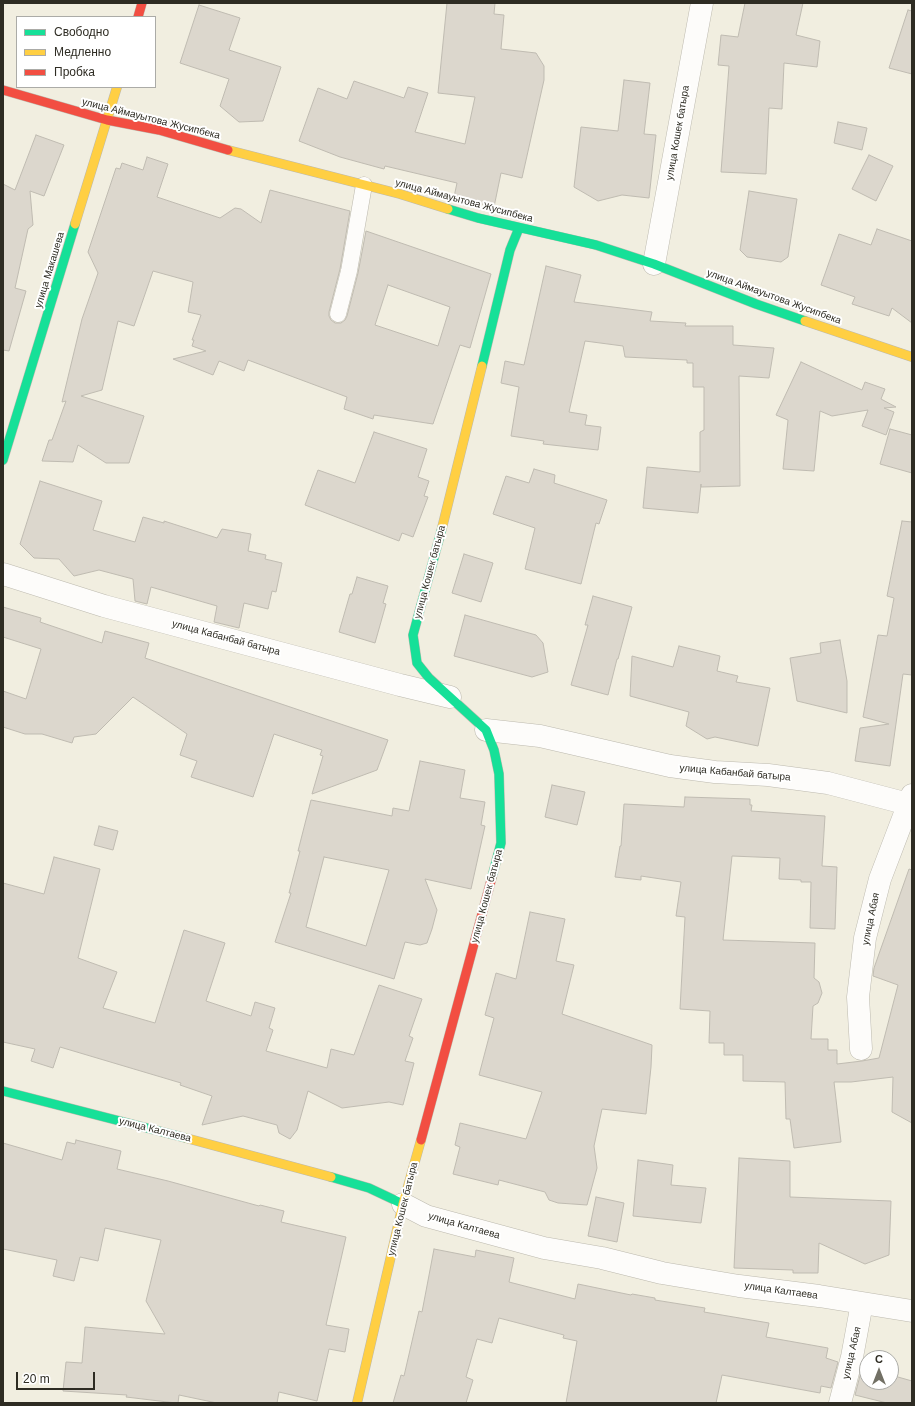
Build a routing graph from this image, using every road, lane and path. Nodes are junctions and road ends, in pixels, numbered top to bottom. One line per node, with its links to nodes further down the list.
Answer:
1 (142, 3): 3 (street)
2 (702, 3): 9 (street, улица Кошек батыра)
3 (138, 16)
4 (117, 88): 6 (street, улица Макашева)
5 (3, 90): 6 (street, улица Аймауытова Жусипбека)
6 (108, 120): 7 (street, улица Аймауытова Жусипбека); 12 (street, улица Макашева)
7 (364, 185): 8 (street, улица Аймауытова Жусипбека); 10 (lane)
8 (519, 228): 9 (street, улица Аймауытова Жусипбека); 14 (street, улица Кошек батыра)
9 (654, 264): 11 (street, улица Аймауытова Жусипбека)
10 (338, 314)
11 (912, 357)
12 (3, 460)
13 (3, 574): 14 (street, улица Кабанбай батыра)
14 (450, 697): 15 (street, улица Кошек батыра)
15 (486, 730): 16 (street, улица Кабанбай батыра); 19 (street, улица Кошек батыра)
16 (911, 801): 17 (street, улица Абая)
17 (861, 1049)
18 (3, 1091): 19 (street, улица Калтаева)
19 (403, 1204): 20 (street, улица Калтаева); 22 (street, улица Кошек батыра)
20 (862, 1303): 21 (street, улица Калтаева); 23 (street, улица Абая)
21 (912, 1311)
22 (357, 1403)
23 (840, 1403)

